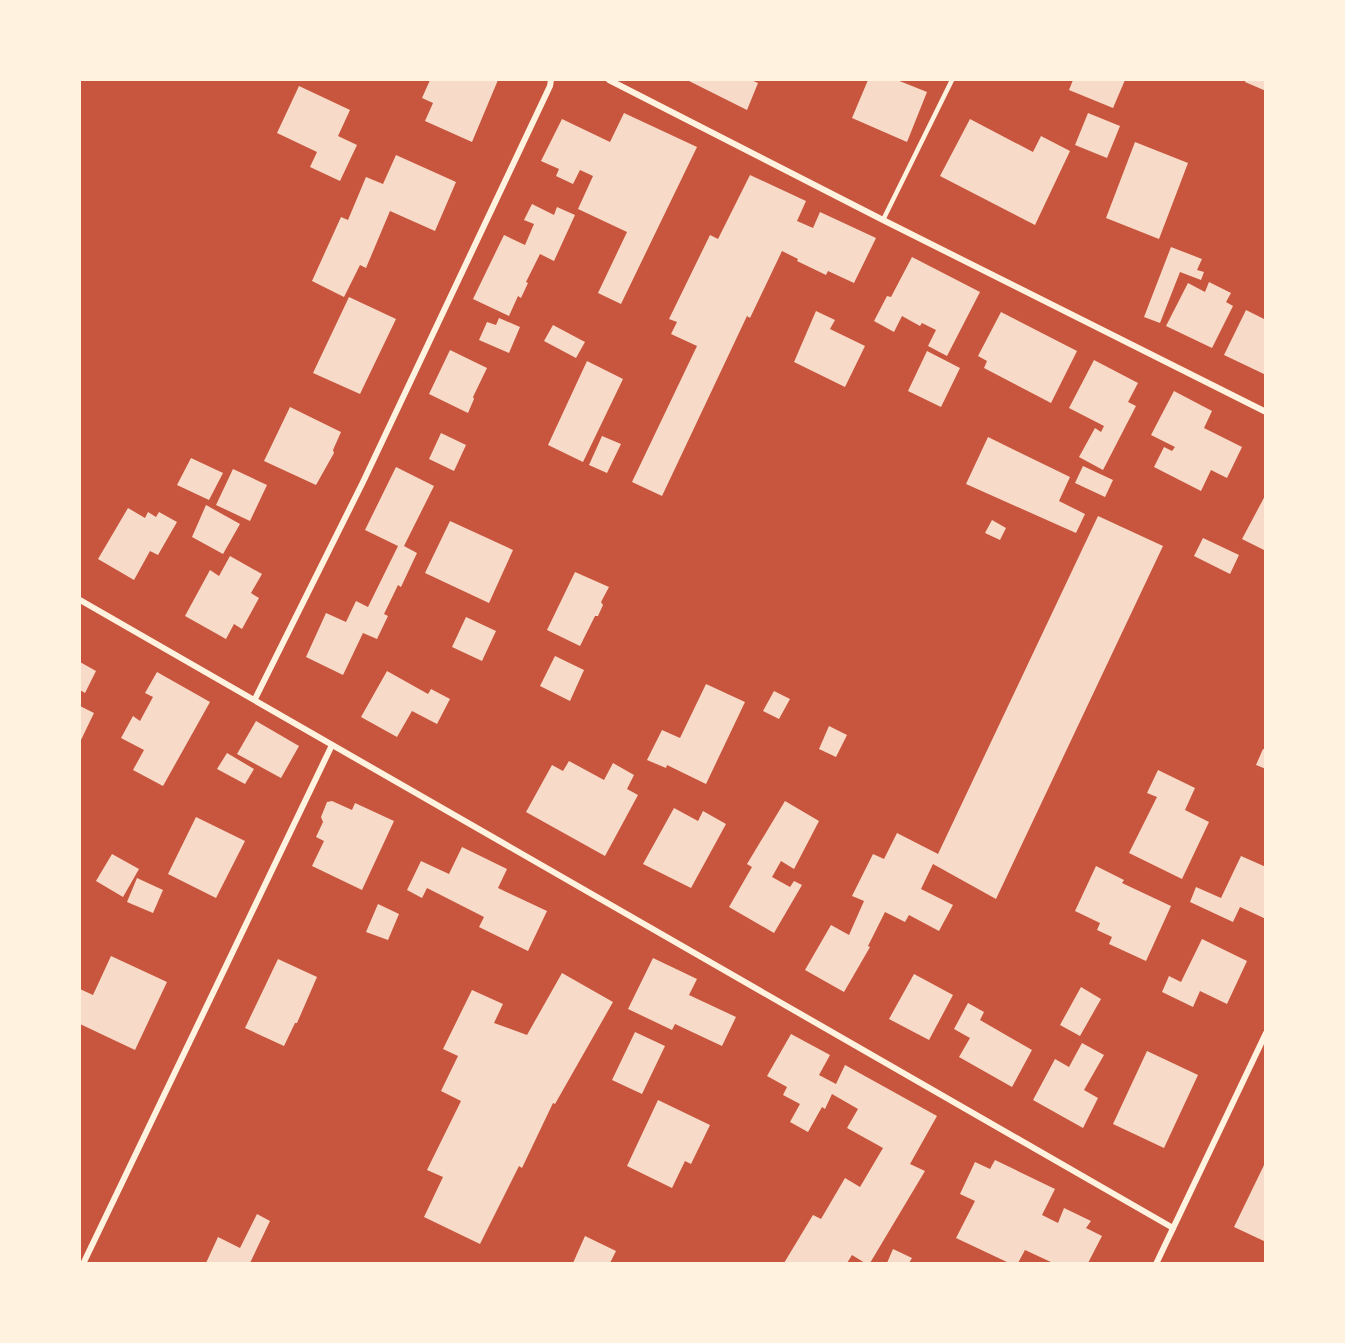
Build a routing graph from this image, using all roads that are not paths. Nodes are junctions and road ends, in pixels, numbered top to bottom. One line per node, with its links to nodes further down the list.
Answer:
1 (551, 80): 7 (street)
2 (609, 80): 4 (street)
3 (952, 80): 4 (lane)
4 (883, 220): 5 (street)
5 (1266, 412)
6 (80, 600): 7 (street)
7 (255, 699): 8 (street)
8 (332, 745): 10 (street); 11 (street)
9 (1266, 1033): 10 (street)
10 (1173, 1228): 12 (street)
11 (83, 1263)
12 (1156, 1263)

